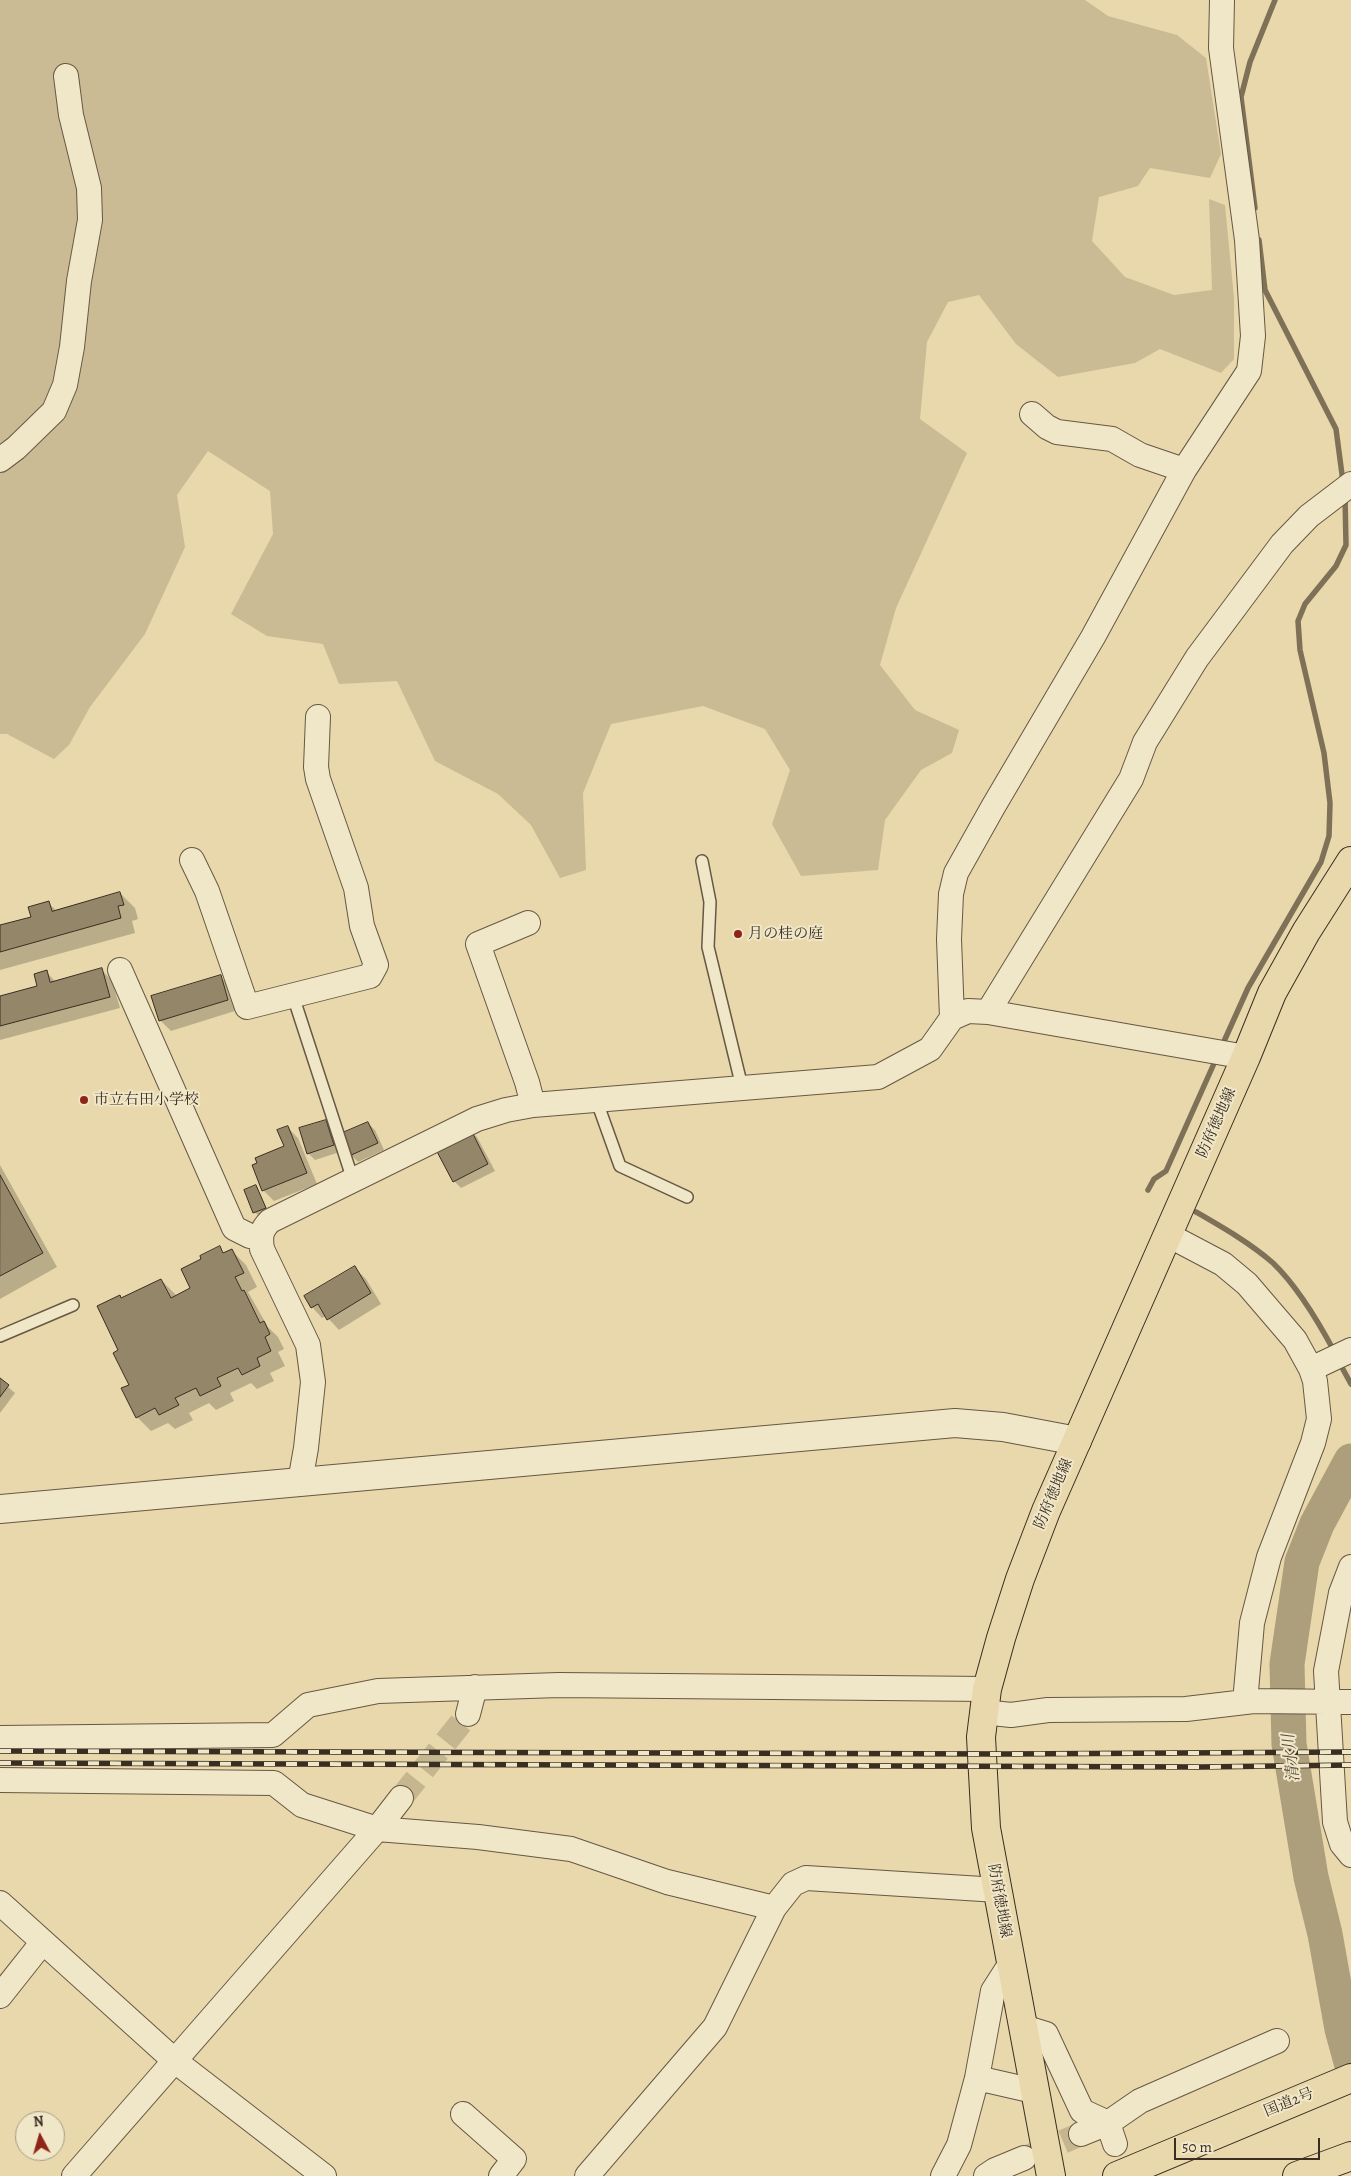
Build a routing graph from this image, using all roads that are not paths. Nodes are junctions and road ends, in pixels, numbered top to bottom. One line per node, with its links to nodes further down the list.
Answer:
1 (1222, 0): 5 (street)
2 (66, 76): 4 (street)
3 (1032, 414): 5 (street)
4 (0, 460)
5 (1184, 470): 15 (street)
6 (1351, 484): 14 (street)
7 (318, 717): 13 (street)
8 (192, 860): 13 (street)
9 (702, 861): 17 (lane)
10 (1351, 861): 16 (main road, 防府徳地線)
11 (528, 922): 19 (street)
12 (120, 970): 23 (street)
13 (293, 996): 20 (lane)
14 (988, 1012): 15 (street); 16 (street)
15 (952, 1018): 17 (street)
16 (1246, 1058): 22 (main road, 防府徳地線)
17 (742, 1087): 18 (street)
18 (596, 1099): 19 (street); 21 (lane)
19 (533, 1105): 20 (street)
20 (353, 1180): 23 (street)
21 (686, 1197)
22 (1168, 1236): 27 (street); 28 (main road, 防府徳地線)
23 (260, 1237): 29 (street)
24 (73, 1305): 25 (lane)
25 (0, 1336)
26 (1351, 1350): 27 (street)
27 (1311, 1369): 35 (street)
28 (1077, 1441): 29 (street); 33 (main road, 防府徳地線)
29 (300, 1482): 30 (street)
30 (0, 1509)
31 (1351, 1567): 34 (street)
32 (475, 1687): 33 (street); 37 (street); 38 (street)
33 (985, 1700): 35 (street); 44 (main road, 防府徳地線)
34 (1320, 1701): 35 (street); 36 (street); 41 (street)
35 (1250, 1702)
36 (1351, 1702)
37 (468, 1714)
38 (0, 1738)
39 (0, 1780): 42 (street)
40 (401, 1798): 42 (street)
41 (1343, 1812): 43 (street)
42 (377, 1829): 46 (street); 52 (street)
43 (1351, 1855)
44 (998, 1890): 46 (street); 48 (main road, 防府徳地線)
45 (0, 1903): 47 (street)
46 (774, 1908): 65 (street)
47 (42, 1943): 49 (street); 52 (street)
48 (1011, 1963): 50 (main road, 防府徳地線); 53 (street)
49 (0, 1996)
50 (1022, 2027): 55 (main road, 防府徳地線); 57 (street)
51 (1277, 2041): 57 (street)
52 (175, 2061): 62 (street); 63 (street)
53 (977, 2078): 55 (street); 66 (street)
54 (1340, 2082): 68 (main road, 国道2号)
55 (1034, 2091): 67 (main road, 防府徳地線)
56 (463, 2114): 64 (street)
57 (1112, 2133): 58 (street)
58 (1082, 2134)
59 (1349, 2157): 69 (main road)
60 (1024, 2158): 61 (street)
61 (992, 2174)
62 (74, 2176)
63 (324, 2176)
64 (501, 2176)
65 (587, 2176)
66 (943, 2176)
67 (1051, 2176)
68 (1116, 2176)
69 (1297, 2176)

